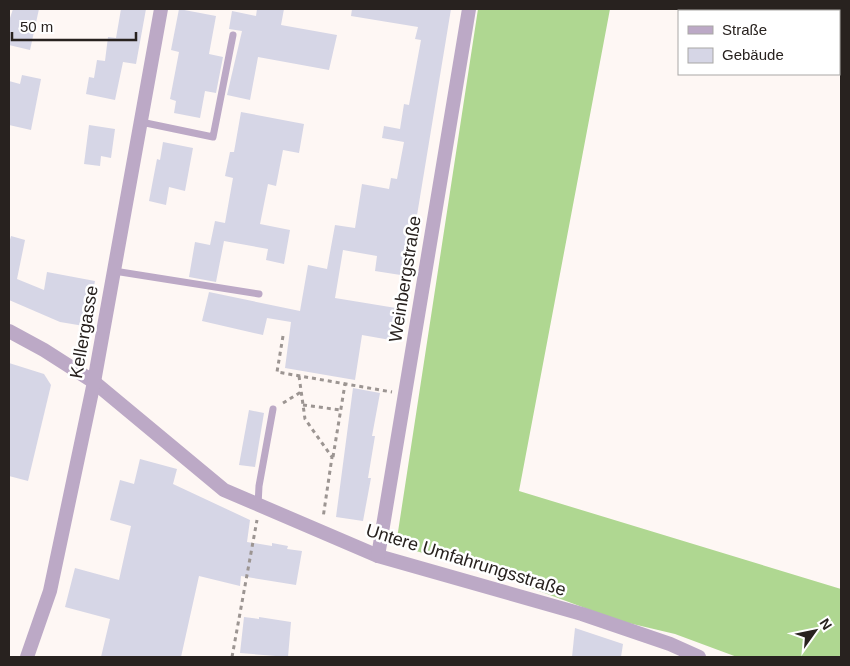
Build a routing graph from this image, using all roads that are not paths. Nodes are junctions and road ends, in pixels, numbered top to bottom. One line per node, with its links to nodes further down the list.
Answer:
1 (161, 9): 4 (street, Kellergasse)
2 (469, 9): 11 (street, Weinbergstraße)
3 (233, 35): 4 (lane)
4 (141, 122): 5 (street, Kellergasse)
5 (114, 271): 6 (lane); 8 (street, Kellergasse)
6 (258, 294)
7 (9, 331): 8 (street, Untere Umfahrungsstraße)
8 (94, 382): 10 (street, Untere Umfahrungsstraße); 12 (street, Kellergasse)
9 (273, 409): 10 (lane)
10 (258, 505): 11 (street, Untere Umfahrungsstraße)
11 (378, 556): 13 (street, Untere Umfahrungsstraße)
12 (27, 657)
13 (699, 657)

